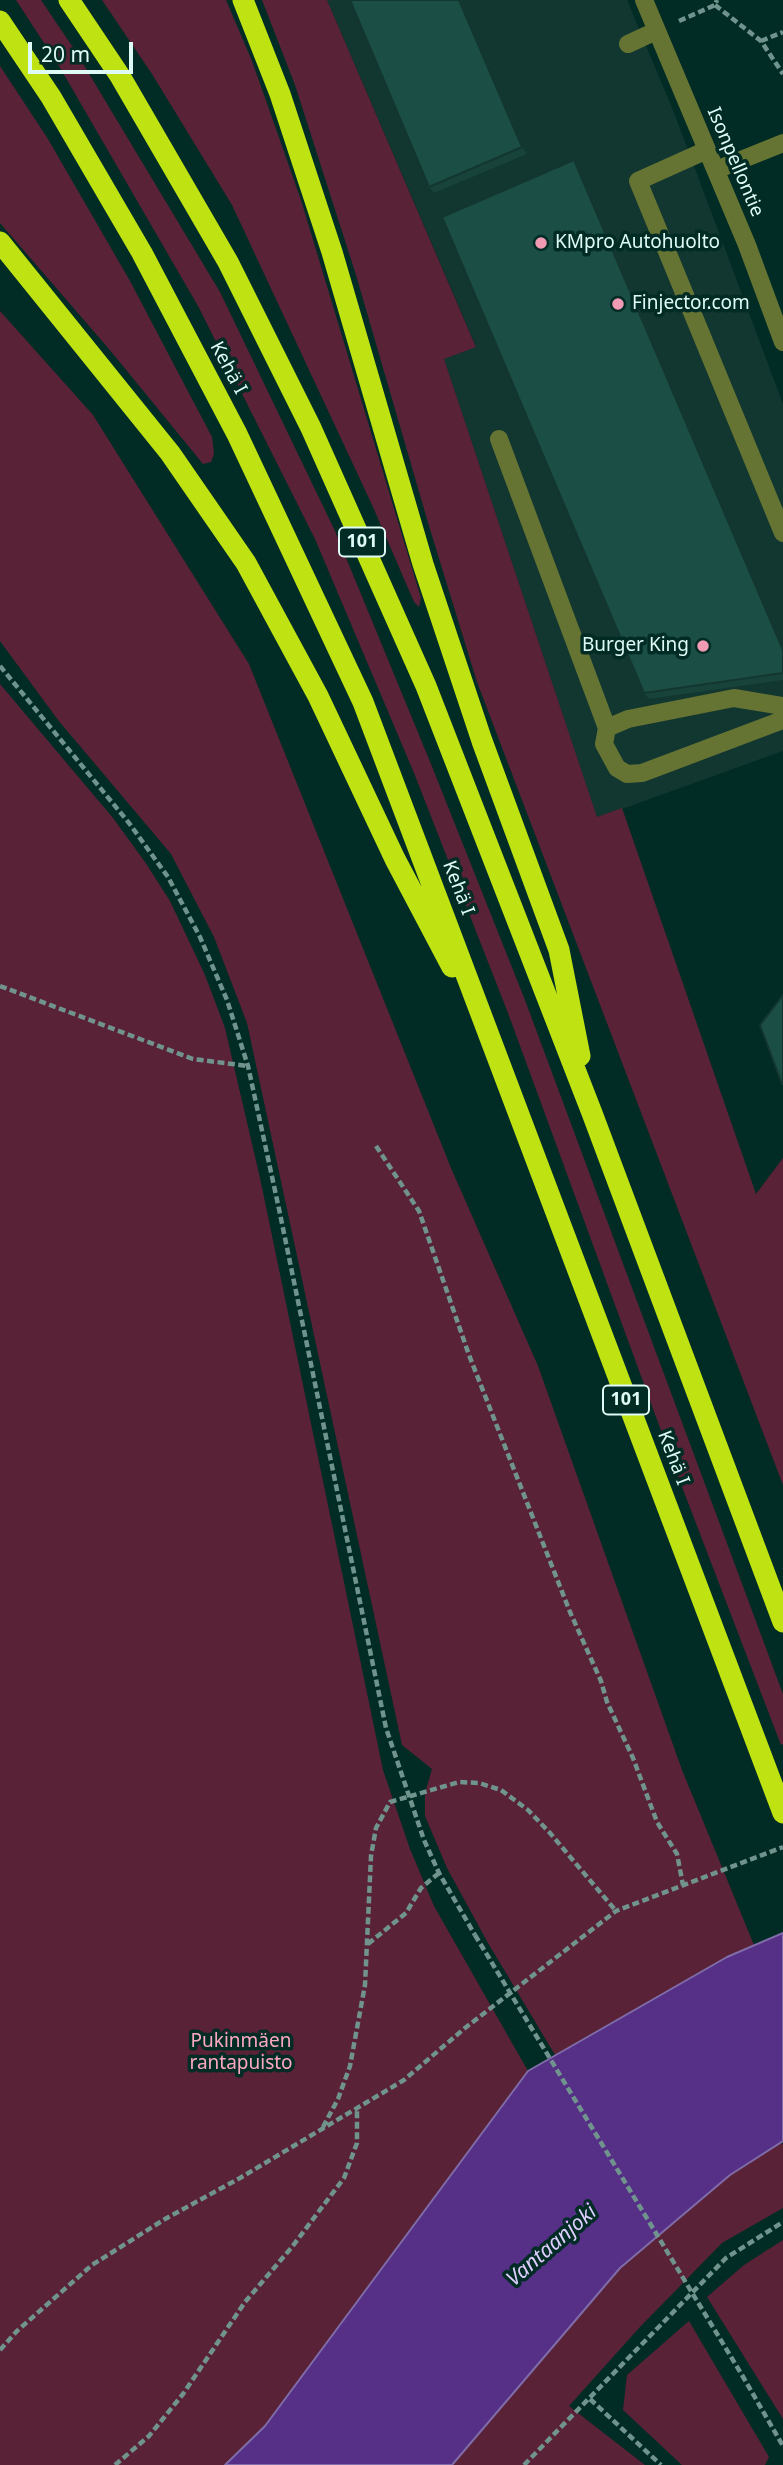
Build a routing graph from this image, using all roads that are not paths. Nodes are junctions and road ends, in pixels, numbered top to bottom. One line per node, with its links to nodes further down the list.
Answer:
1 (69, 0): 18 (highway, 101)
2 (243, 0): 18 (highway)
3 (643, 0): 5 (street, Isonpellontie)
4 (0, 21): 17 (highway, Kehä I / 101)
5 (656, 30): 6 (street); 8 (street, Isonpellontie)
6 (628, 44)
7 (783, 144): 9 (street)
8 (707, 150): 9 (street, Isonpellontie); 13 (street)
9 (716, 170): 11 (street, Isonpellontie)
10 (0, 242): 17 (highway)
11 (783, 342)
12 (499, 439): 16 (street)
13 (783, 533)
14 (783, 706): 16 (street)
15 (783, 720): 16 (street)
16 (607, 728)
17 (494, 1046): 20 (highway, Kehä I / 101)
18 (592, 1113): 19 (highway, 101)
19 (783, 1622)
20 (783, 1813)

